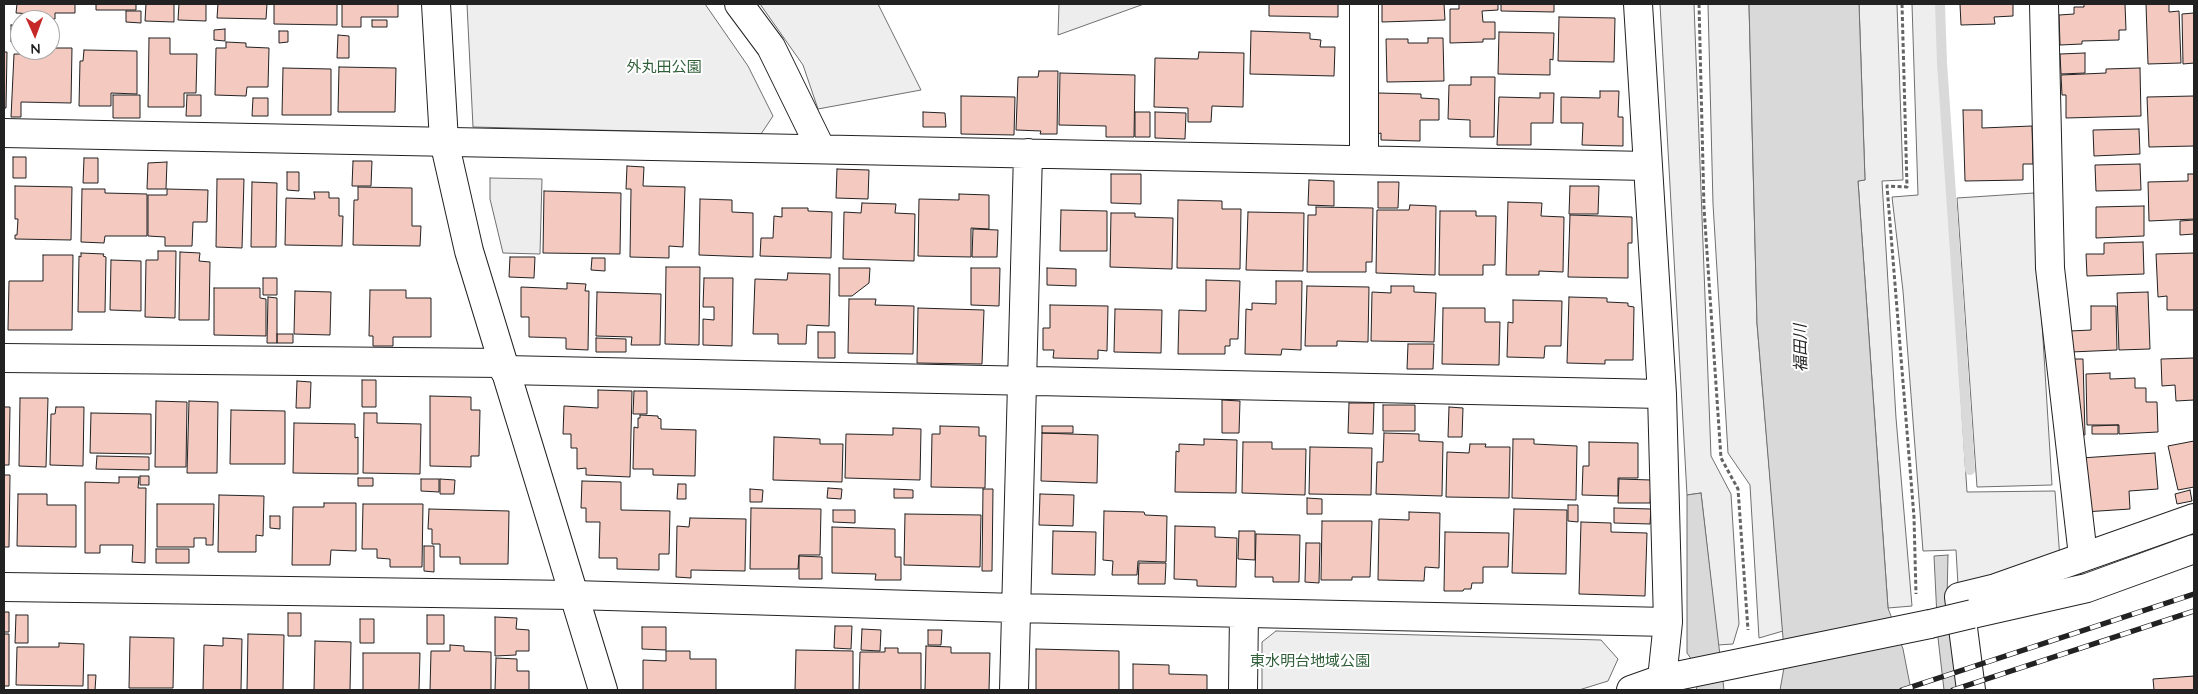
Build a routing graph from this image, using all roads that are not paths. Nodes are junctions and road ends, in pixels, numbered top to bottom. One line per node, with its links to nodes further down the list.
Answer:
1 (436, 4): 7 (street)
2 (739, 4): 8 (street)
3 (1364, 4): 10 (street)
4 (1638, 4): 11 (street)
5 (2044, 4): 18 (street)
6 (4, 133): 7 (street)
7 (444, 140): 8 (street); 13 (street)
8 (820, 149): 9 (street)
9 (1028, 153): 10 (street); 14 (street)
10 (1364, 160): 11 (street)
11 (1648, 166): 15 (street)
12 (4, 358): 13 (street)
13 (503, 366): 14 (street); 20 (street)
14 (1022, 381): 15 (street); 21 (street)
15 (1662, 394): 23 (street)
16 (2194, 518): 18 (street)
17 (2194, 549): 24 (street, bridge)
18 (2084, 556): 29 (street)
19 (4, 587): 20 (street)
20 (574, 595): 21 (street); 25 (street)
21 (1016, 608): 22 (street); 26 (street)
22 (1244, 613): 23 (street); 27 (street)
23 (1668, 622): 24 (street)
24 (1662, 679): 28 (street)
25 (604, 690)
26 (1014, 690)
27 (1243, 690)
28 (1631, 690)
29 (1971, 690)

